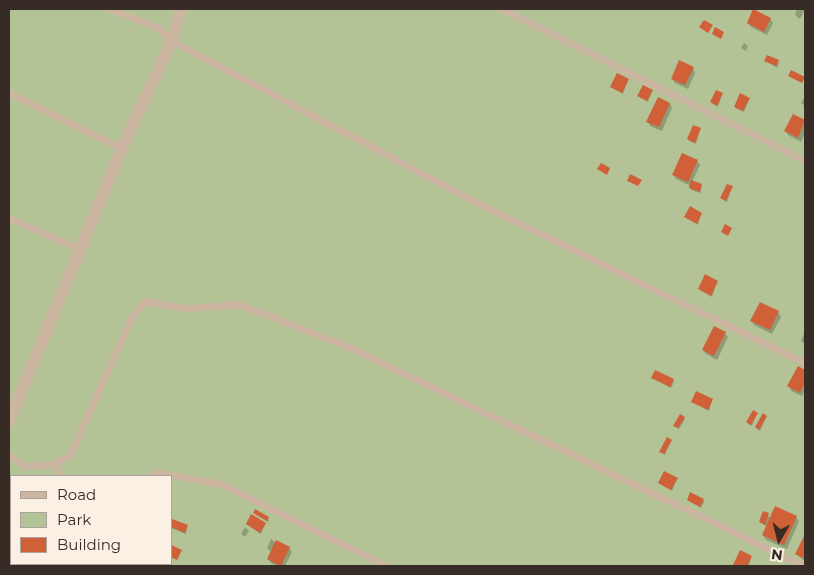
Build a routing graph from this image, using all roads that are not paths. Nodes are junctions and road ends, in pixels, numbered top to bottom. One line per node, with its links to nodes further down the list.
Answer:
1 (110, 9): 4 (lane)
2 (181, 9): 4 (street)
3 (502, 9): 7 (lane)
4 (172, 40): 6 (street); 10 (lane)
5 (9, 94): 6 (lane)
6 (122, 148): 9 (street)
7 (805, 161)
8 (9, 218): 9 (lane)
9 (80, 249): 11 (street)
10 (805, 363)
11 (11, 404): 12 (street)
12 (9, 420)
13 (9, 456): 14 (lane)
14 (55, 464): 15 (lane); 20 (lane)
15 (60, 475)
16 (152, 475): 17 (lane)
17 (172, 475)
18 (172, 475): 19 (lane)
19 (387, 566)
20 (804, 566)

